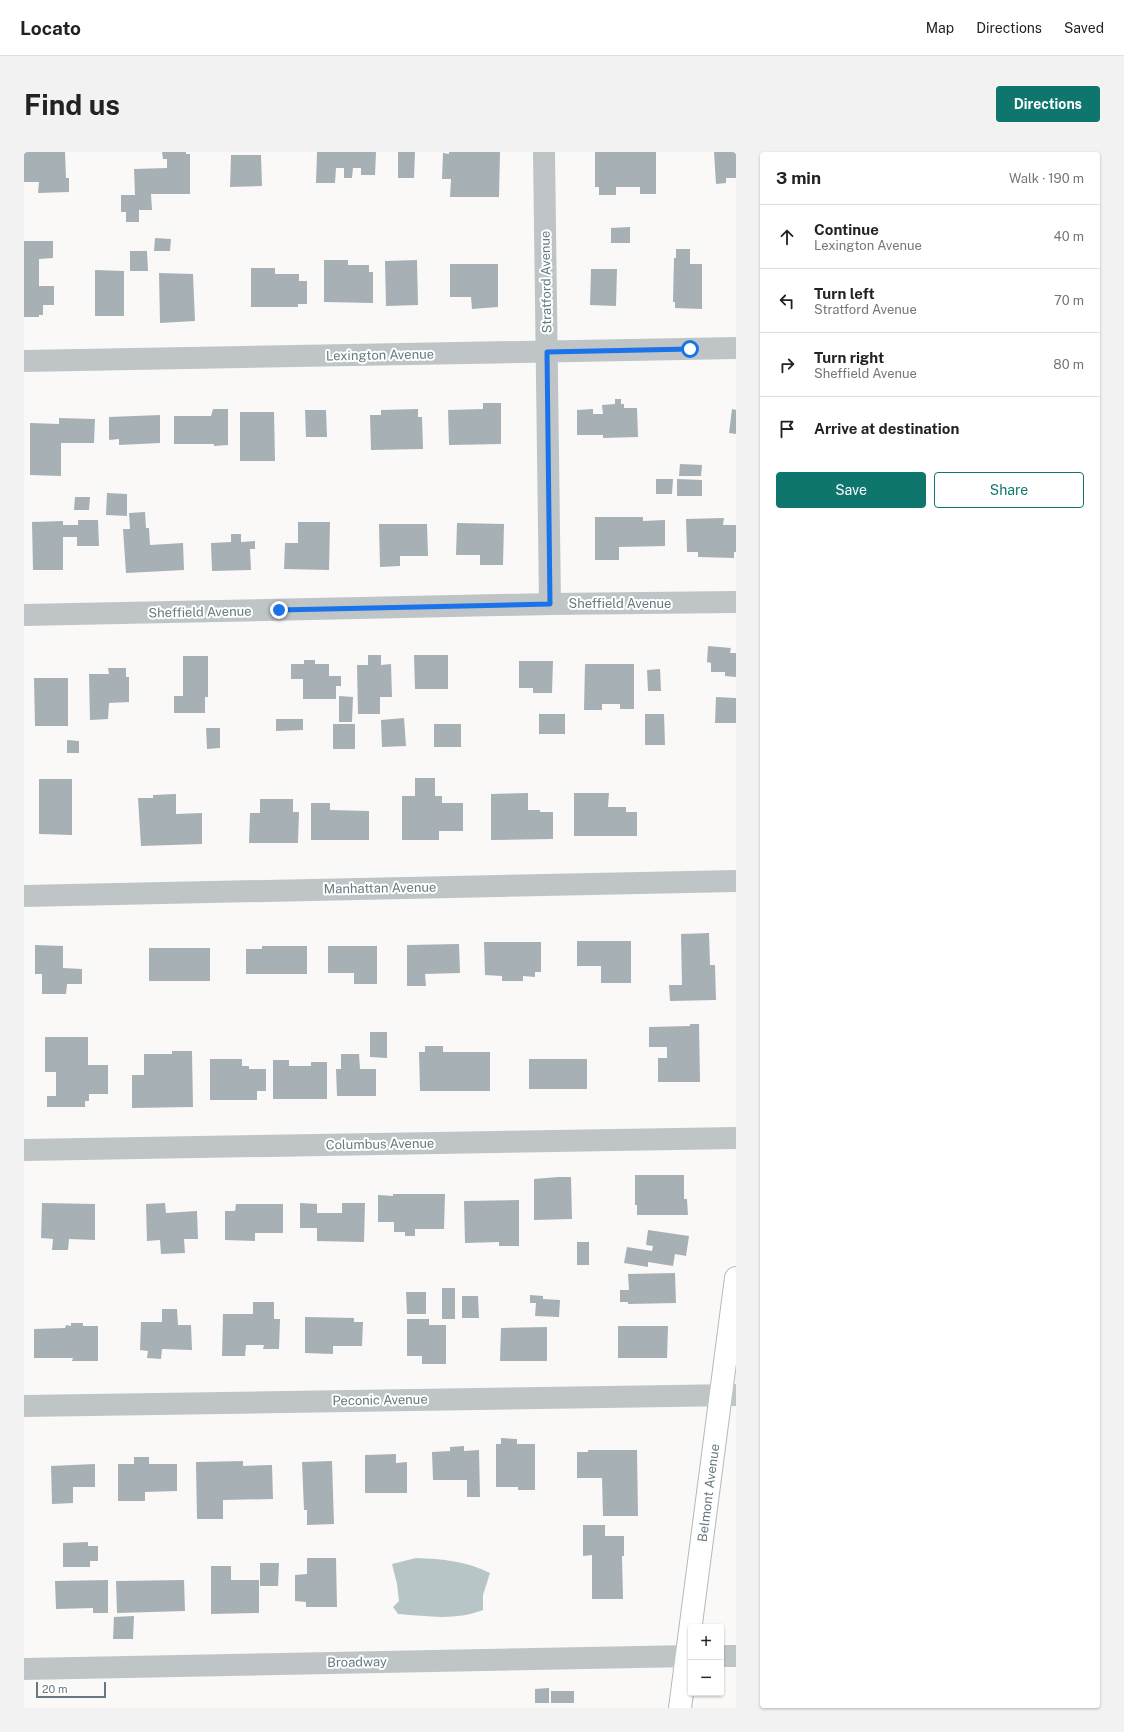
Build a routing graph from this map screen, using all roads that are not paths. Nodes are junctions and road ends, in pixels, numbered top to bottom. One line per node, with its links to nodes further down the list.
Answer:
1 (544, 152): 3 (street, Stratford Avenue)
2 (736, 348): 3 (street, Lexington Avenue)
3 (547, 352): 4 (street, Lexington Avenue); 6 (street, Stratford Avenue)
4 (24, 361)
5 (736, 602): 6 (street, Sheffield Avenue)
6 (550, 604): 7 (street, Sheffield Avenue)
7 (24, 615)
8 (736, 881): 9 (street, Manhattan Avenue)
9 (24, 896)
10 (736, 1138): 11 (street, Columbus Avenue)
11 (24, 1150)
12 (736, 1278): 13 (main road, Belmont Avenue)
13 (728, 1395): 14 (street, Peconic Avenue); 15 (main road, Belmont Avenue)
14 (24, 1406)
15 (694, 1624)
16 (688, 1656): 20 (street, Broadway)
17 (724, 1656): 18 (street)
18 (736, 1656)
19 (688, 1660): 21 (main road, Belmont Avenue)
20 (24, 1669)
21 (680, 1708)

